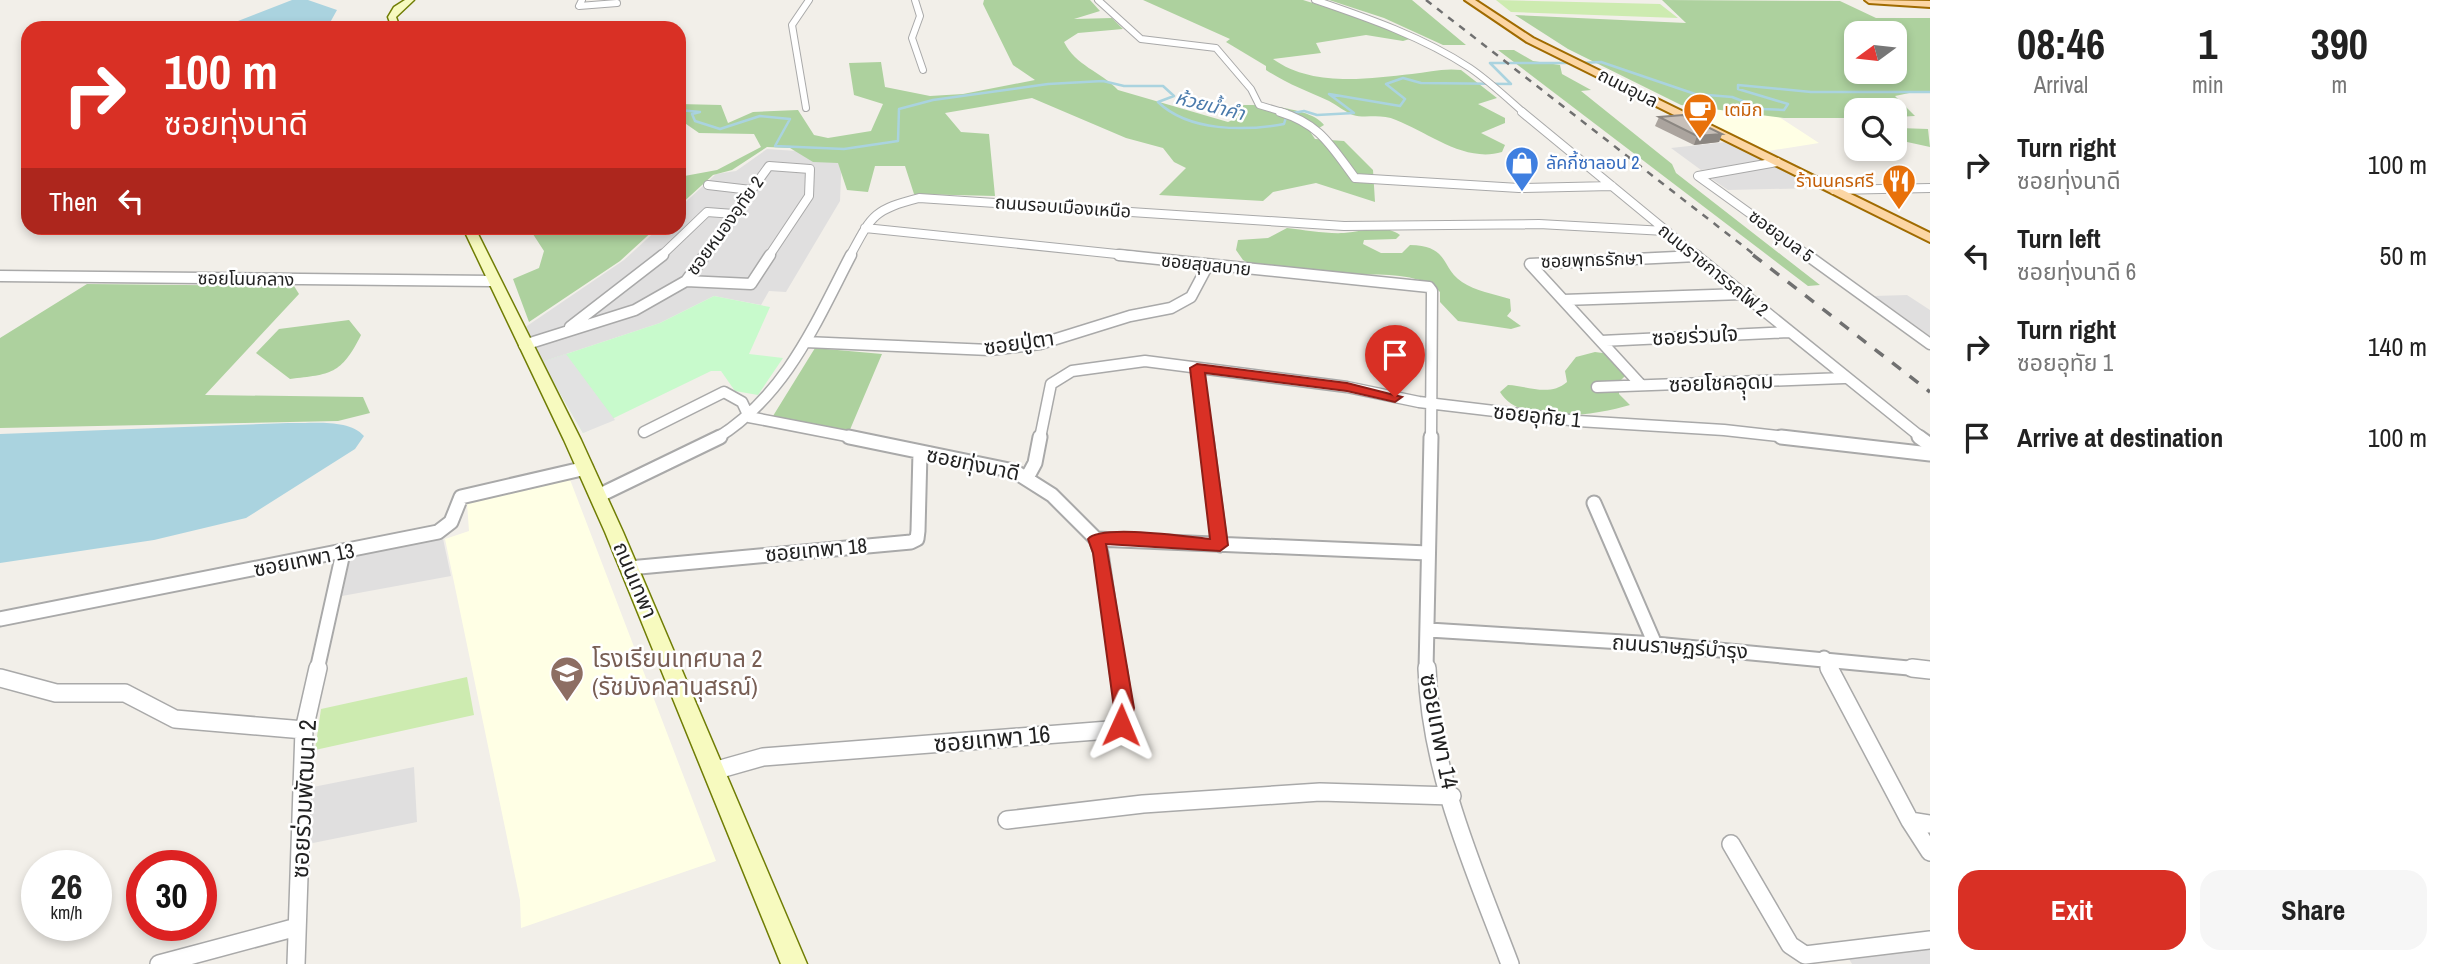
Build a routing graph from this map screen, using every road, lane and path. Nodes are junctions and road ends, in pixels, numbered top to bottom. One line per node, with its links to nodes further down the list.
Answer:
1 (410, 0): 12 (street)
2 (582, 0): 10 (street)
3 (809, 0): 15 (street)
4 (915, 0): 14 (street)
5 (1098, 0): 19 (street)
6 (1315, 0): 19 (street, ถนนราชการรถไฟ 2)
7 (1469, 0): 13 (main road)
8 (1483, 0): 13 (main road, ถนนอุบล)
9 (1869, 0): 11 (main road)
10 (617, 3)
11 (1930, 4)
12 (393, 21)
13 (1571, 58): 16 (main road, ถนนอุบล)
14 (923, 70)
15 (806, 108)
16 (1777, 162): 17 (street, ซอยอุบล 5); 22 (main road, ถนนอุบล)
17 (1702, 173): 41 (street, ซอยอุบล 5)
18 (708, 185): 21 (street)
19 (1612, 186): 25 (street, ถนนราชการรถไฟ 2)
20 (1930, 188): 22 (street)
21 (751, 190): 23 (street, ซอยหนองอุทัย 2); 34 (street, ซอยหนองอุทัย 2)
22 (1834, 191): 29 (main road, ถนนอุบล)
23 (734, 214): 26 (street); 34 (street, ซอยหนองอุทัย 2)
24 (865, 228): 25 (street, ถนนรอบเมืองเหนือ); 31 (street, ซอยสุขสบาย); 40 (street, ถนนรอบเมืองเหนือ)
25 (1665, 231): 30 (street, ถนนราชการรถไฟ 2)
26 (686, 232)
27 (472, 235): 33 (street, ถนนเทพา)
28 (683, 235): 37 (street)
29 (1930, 238)
30 (1697, 257): 35 (street, ถนนราชการรถไฟ 2); 36 (street, ซอยพุทธรักษา)
31 (1208, 265): 40 (street, ซอยปู่ตา); 47 (street, ซอยสุขสบาย)
32 (1, 277): 33 (street, ซอยโนนกลาง)
33 (492, 281): 42 (street, ถนนเทพา)
34 (686, 281): 37 (street, ซอยหนองอุทัย 2)
35 (1743, 294): 36 (street); 38 (street, ถนนราชการรถไฟ 2)
36 (1563, 300): 39 (street)
37 (564, 332): 42 (street, ซอยหนองอุทัย 2)
38 (1789, 332): 39 (street, ซอยร่วมใจ); 44 (street, ถนนราชการรถไฟ 2)
39 (1601, 341): 45 (street)
40 (805, 342): 48 (street, ถนนรอบเมืองเหนือ)
41 (1930, 344)
42 (524, 345): 53 (street, ถนนเทพา)
43 (1197, 368): 47 (street, ซอยอุทัย 1); 54 (street, ซอยอุทัย 1); 58 (street)
44 (1844, 378): 45 (street, ซอยโชคอุุดม); 50 (street, ถนนราชการรถไฟ 2)
45 (1642, 386): 46 (street, ซอยโชคอุุดม)
46 (1597, 387)
47 (1430, 404): 52 (street, ซอยอุทัย 1); 60 (street, ซอยเทพา 14)
48 (749, 417): 49 (street); 51 (street, ซอยทุ่งนาดี); 55 (street, ถนนรอบเมืองเหนือ)
49 (644, 432)
50 (1930, 445)
51 (920, 452): 54 (street, ซอยทุ่งนาดี); 61 (street, ซอยเทพา 18)
52 (1930, 454)
53 (586, 468): 55 (street, ถนนเทพา); 59 (street, ซอยเทพา 13)
54 (1028, 476): 57 (street, ซอยทุ่งนาดี)
55 (598, 496): 61 (street, ถนนเทพา)
56 (1594, 503): 64 (street)
57 (1096, 539): 58 (street); 69 (street, ซอยเทพา 16)
58 (1220, 545): 60 (street)
59 (343, 553): 62 (street, ซอยเทพา 13); 68 (street, ซอยร่วมพัฒนา 2)
60 (1428, 553): 63 (street, ซอยเทพา 14)
61 (629, 568): 69 (street, ถนนเทพา)
62 (0, 619)
63 (1429, 629): 64 (street, ถนนราษฏร์บำรุง); 70 (street, ซอยเทพา 14)
64 (1655, 644): 65 (street, ถนนราษฏร์บำรุง)
65 (1824, 658): 66 (street, ถนนราษฏร์บำรุง); 72 (street)
66 (1930, 670)
67 (0, 678): 68 (street)
68 (304, 730): 76 (street, ซอยร่วมพัฒนา 2)
69 (717, 770): 80 (street, ถนนเทพา)
70 (1452, 796): 71 (street); 81 (street, ซอยเทพา 14)
71 (1006, 820)
72 (1910, 821): 73 (street); 75 (street)
73 (1930, 824)
74 (1731, 844): 77 (street)
75 (1930, 852)
76 (297, 928): 78 (street); 79 (street, ซอยร่วมพัฒนา 2)
77 (1930, 940)
78 (159, 964)
79 (296, 964)
80 (794, 964)
81 (1510, 964)

